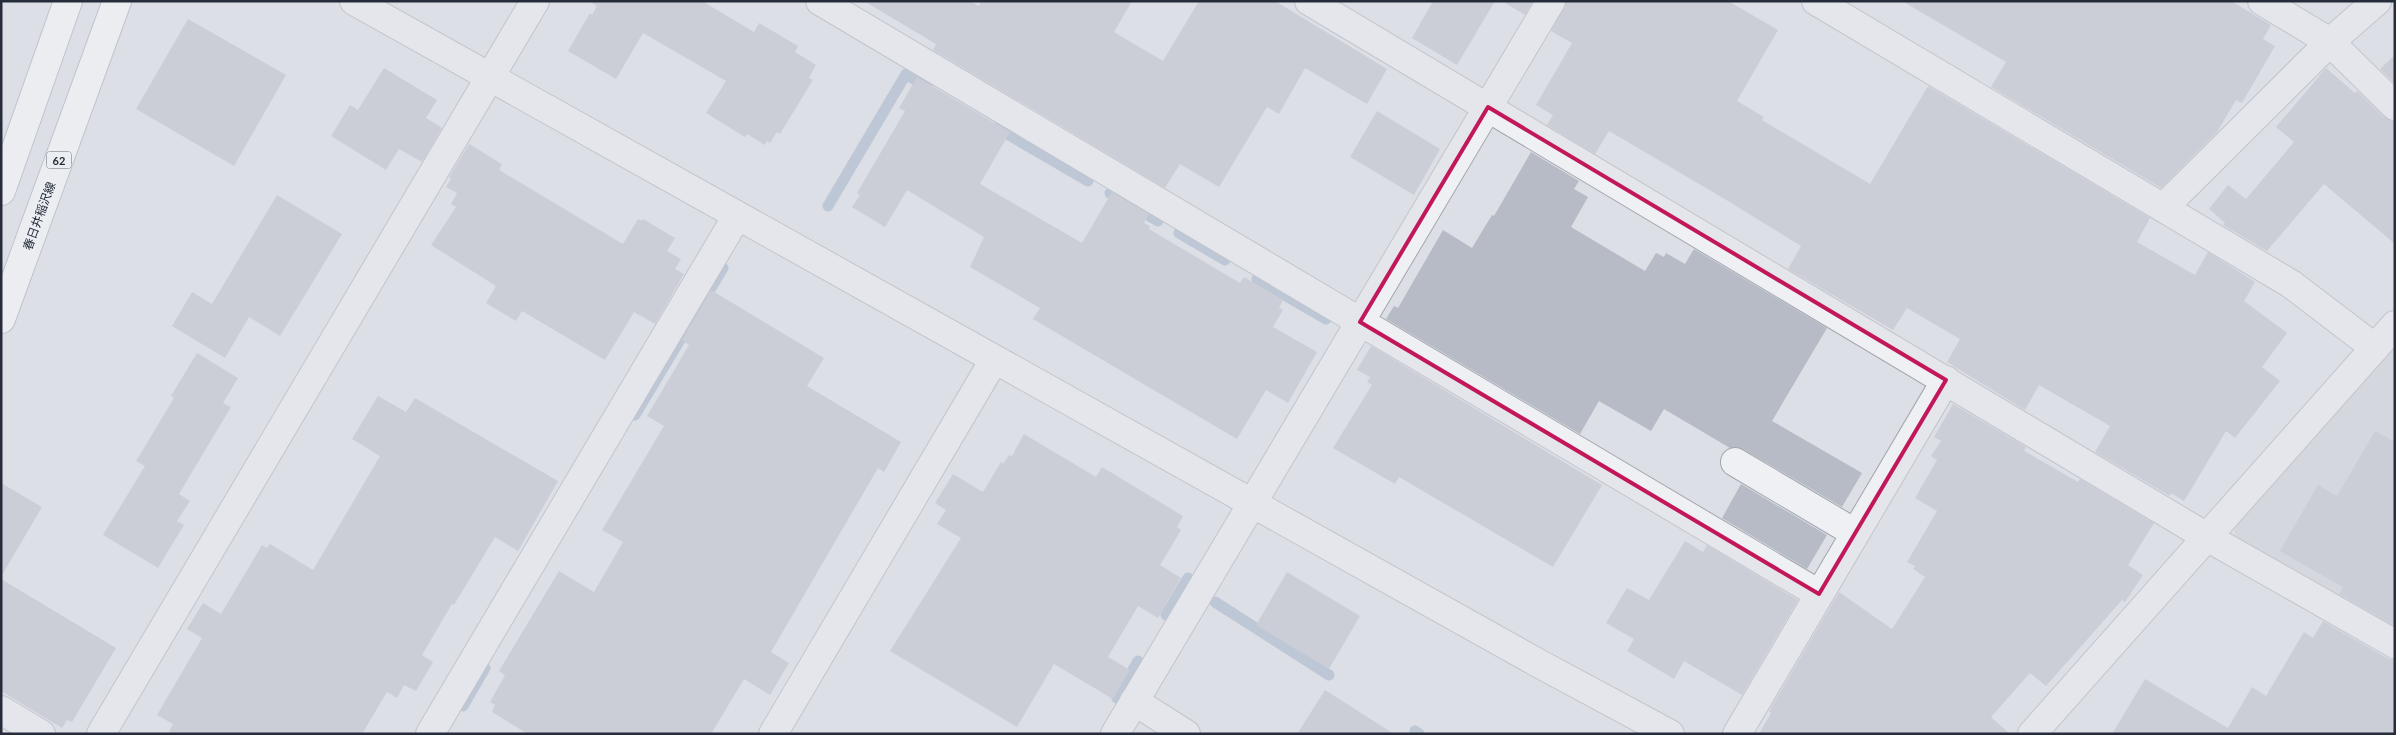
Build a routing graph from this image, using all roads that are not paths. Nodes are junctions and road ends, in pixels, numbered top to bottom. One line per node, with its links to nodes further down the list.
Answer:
1 (68, 1): 15 (main road)
2 (117, 1): 18 (main road, 春日井稲沢線 / 62)
3 (354, 1): 12 (street)
4 (536, 1): 12 (street)
5 (820, 1): 19 (street)
6 (1309, 1): 14 (street)
7 (1551, 1): 14 (street)
8 (1816, 1): 16 (street)
9 (2262, 1): 11 (street)
10 (2377, 1): 11 (street)
11 (2330, 42): 13 (street); 16 (street)
12 (491, 77): 17 (street); 34 (street)
13 (2395, 106)
14 (1488, 107): 19 (street); 23 (street)
15 (1, 192)
16 (2163, 208): 21 (street)
17 (737, 216): 22 (street); 35 (street)
18 (1, 319)
19 (1360, 322): 25 (street); 28 (street)
20 (2395, 326): 21 (street)
21 (2374, 348): 27 (street)
22 (994, 360): 25 (street); 36 (street)
23 (1946, 380): 26 (street); 27 (street)
24 (1735, 462): 26 (street)
25 (1252, 504): 30 (street); 39 (street)
26 (1855, 533): 28 (street)
27 (2207, 537): 29 (street); 32 (street)
28 (1819, 594): 40 (street)
29 (2395, 644)
30 (1134, 701): 37 (street); 38 (street)
31 (1, 710): 33 (street)
32 (2042, 731)
33 (41, 734)
34 (101, 734)
35 (430, 734)
36 (773, 734)
37 (1115, 734)
38 (1186, 734)
39 (1670, 734)
40 (1737, 734)

